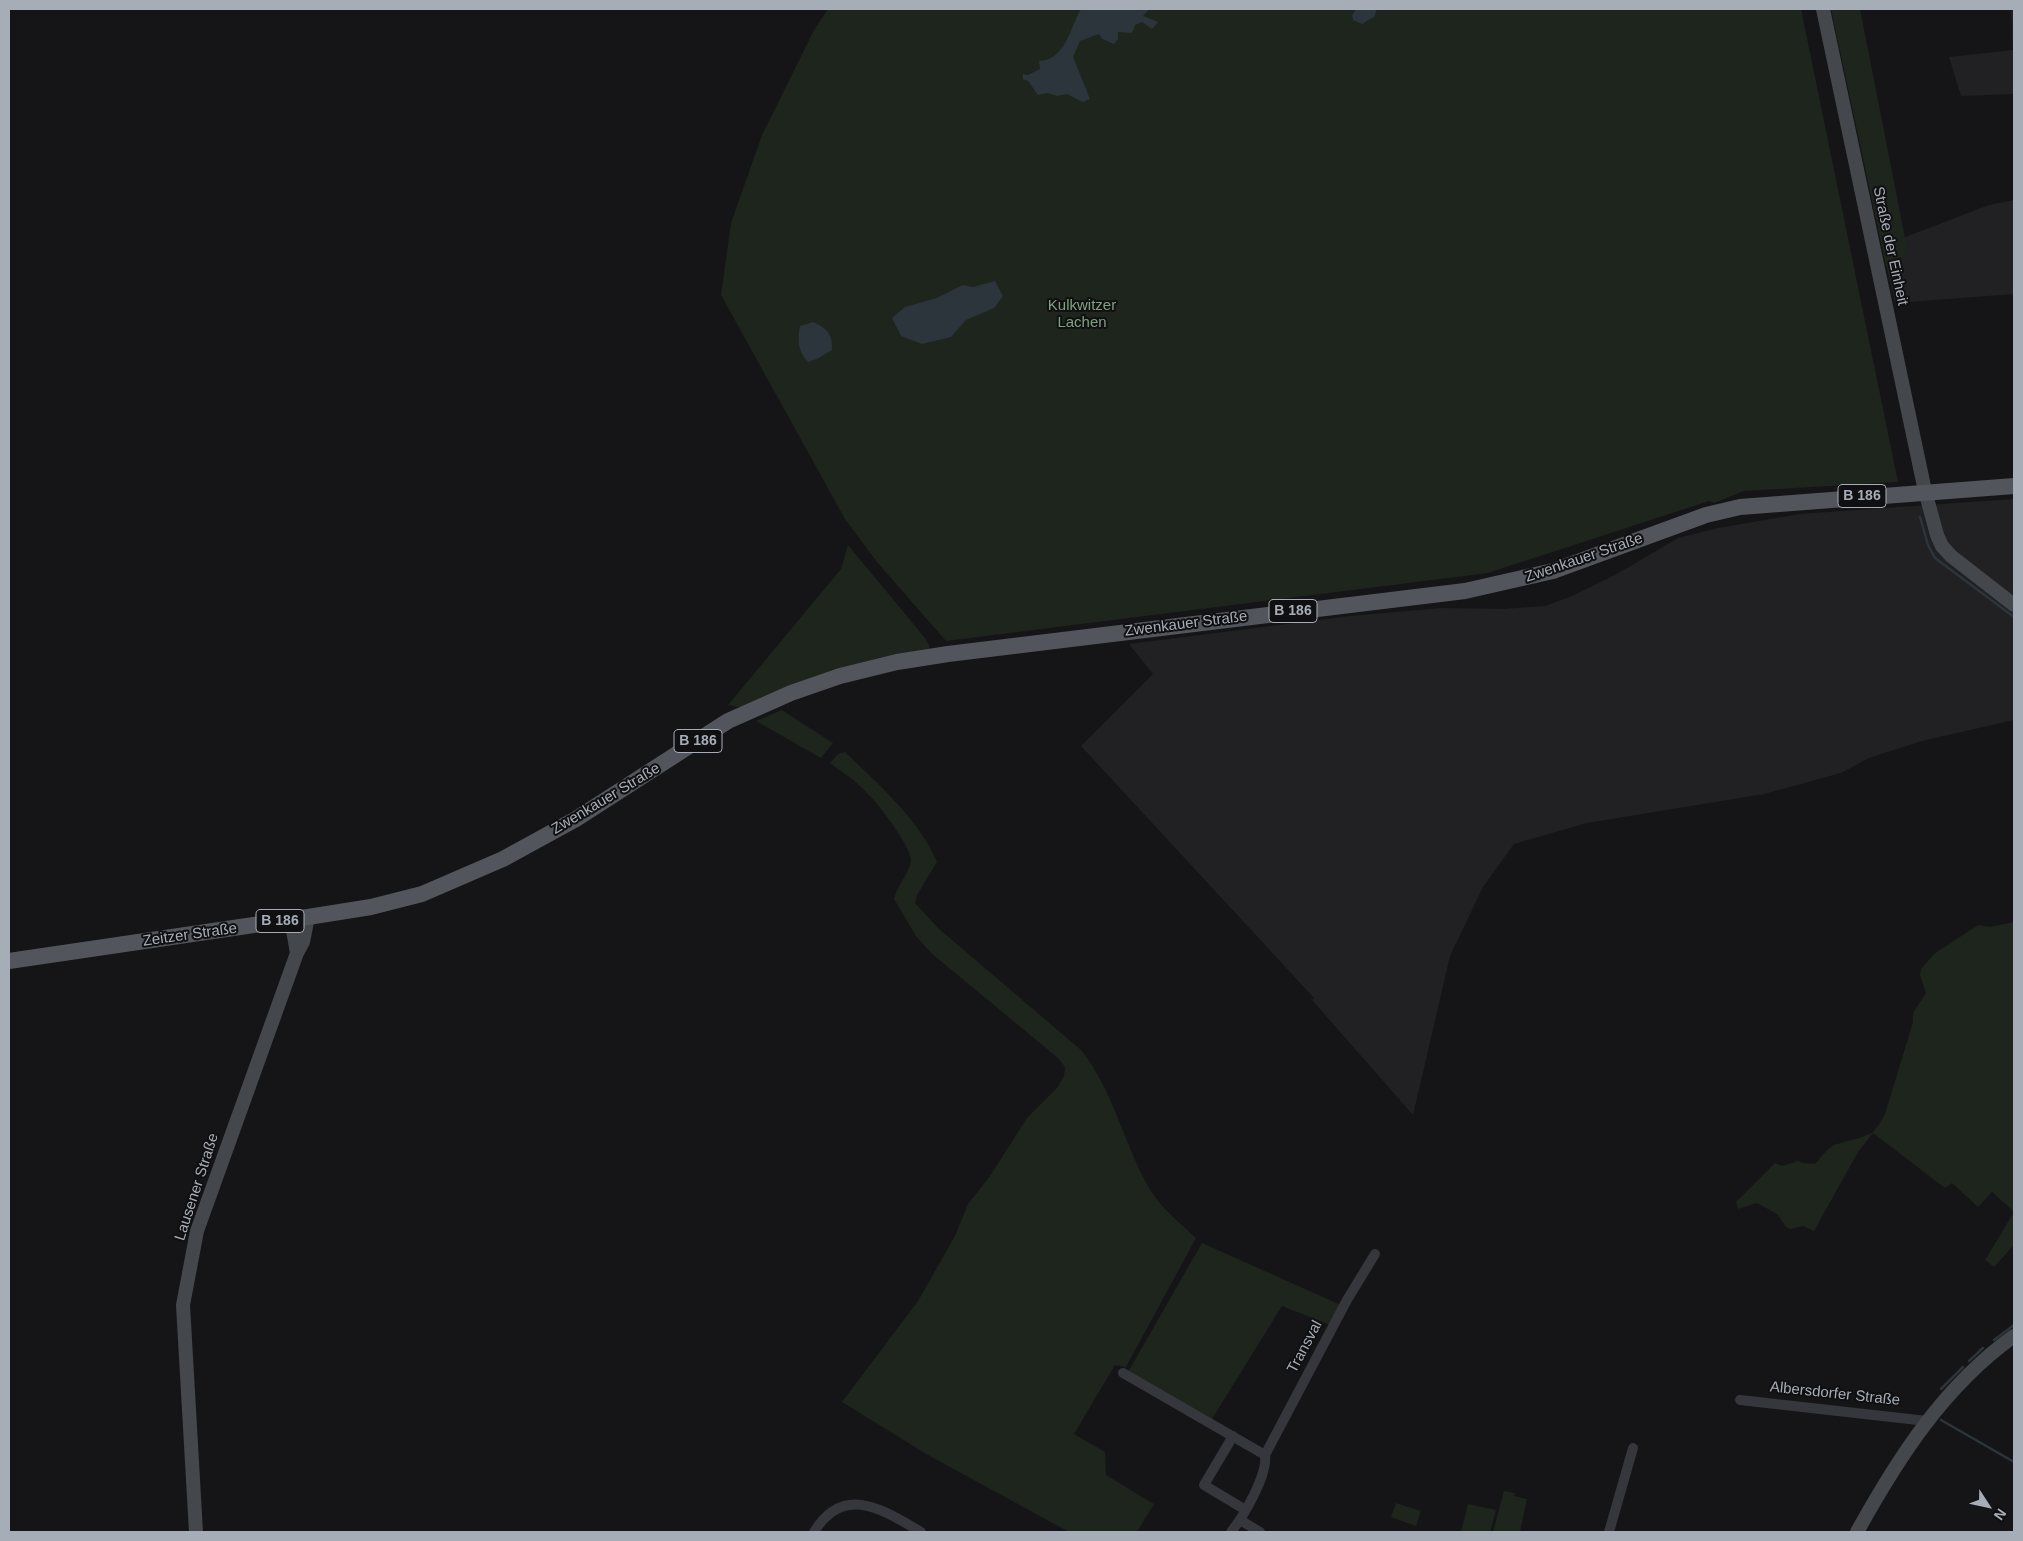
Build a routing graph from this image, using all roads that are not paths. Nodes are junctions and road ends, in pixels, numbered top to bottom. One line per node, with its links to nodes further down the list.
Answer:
1 (1823, 9): 3 (street, Straße der Einheit)
2 (2014, 486): 3 (main road, Zwenkauer Straße / B 186)
3 (1925, 491): 4 (street, Straße der Einheit); 5 (main road, Zwenkauer Straße / B 186)
4 (2014, 605)
5 (485, 868): 6 (main road, Zeitzer Straße / B 186)
6 (308, 917): 7 (main road, Zeitzer Straße / B 186); 8 (street, Lausener Straße)
7 (291, 919): 8 (street); 9 (main road, Zeitzer Straße / B 186)
8 (297, 953): 20 (street, Lausener Straße)
9 (9, 961)
10 (1376, 1254): 17 (street, Transval)
11 (2014, 1336): 14 (street)
12 (1123, 1373): 15 (street)
13 (1740, 1400): 14 (street, Albersdorfer Straße)
14 (1927, 1421): 26 (street)
15 (1233, 1436): 17 (street); 18 (street)
16 (1633, 1448): 25 (street)
17 (1265, 1456): 18 (street, Transval)
18 (1244, 1509): 19 (street, Transval)
19 (1240, 1520): 23 (street, Transval); 24 (street)
20 (196, 1532)
21 (814, 1532): 22 (street)
22 (921, 1532)
23 (1231, 1532)
24 (1260, 1532)
25 (1609, 1532)
26 (1857, 1532)

